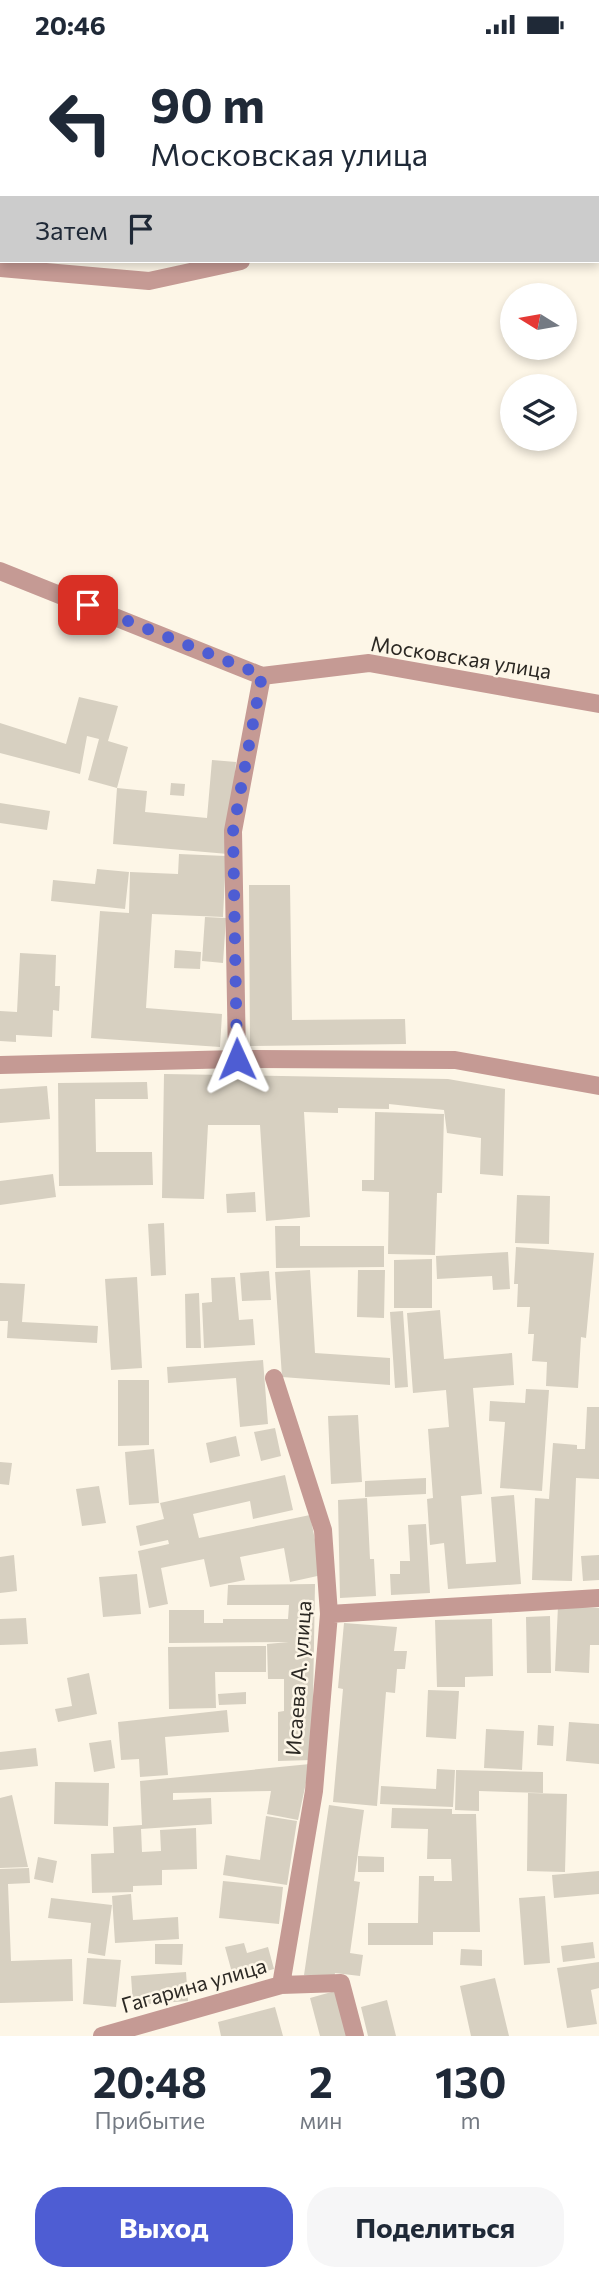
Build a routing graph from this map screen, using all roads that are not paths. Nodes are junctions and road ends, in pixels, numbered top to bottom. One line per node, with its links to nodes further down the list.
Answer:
1 (232, 263): 2 (street)
2 (0, 268)
3 (0, 571): 4 (street, Московская улица)
4 (262, 675): 5 (street, Московская улица); 6 (street)
5 (599, 703)
6 (237, 1059): 7 (street); 8 (street)
7 (0, 1065)
8 (599, 1086)
9 (274, 1378): 11 (street, Исаева А. улица)
10 (599, 1598): 11 (street)
11 (329, 1614): 12 (street, Исаева А. улица)
12 (281, 1985): 13 (street, Гагарина улица); 14 (street, Гагарина улица)
13 (102, 2036)
14 (355, 2036)

